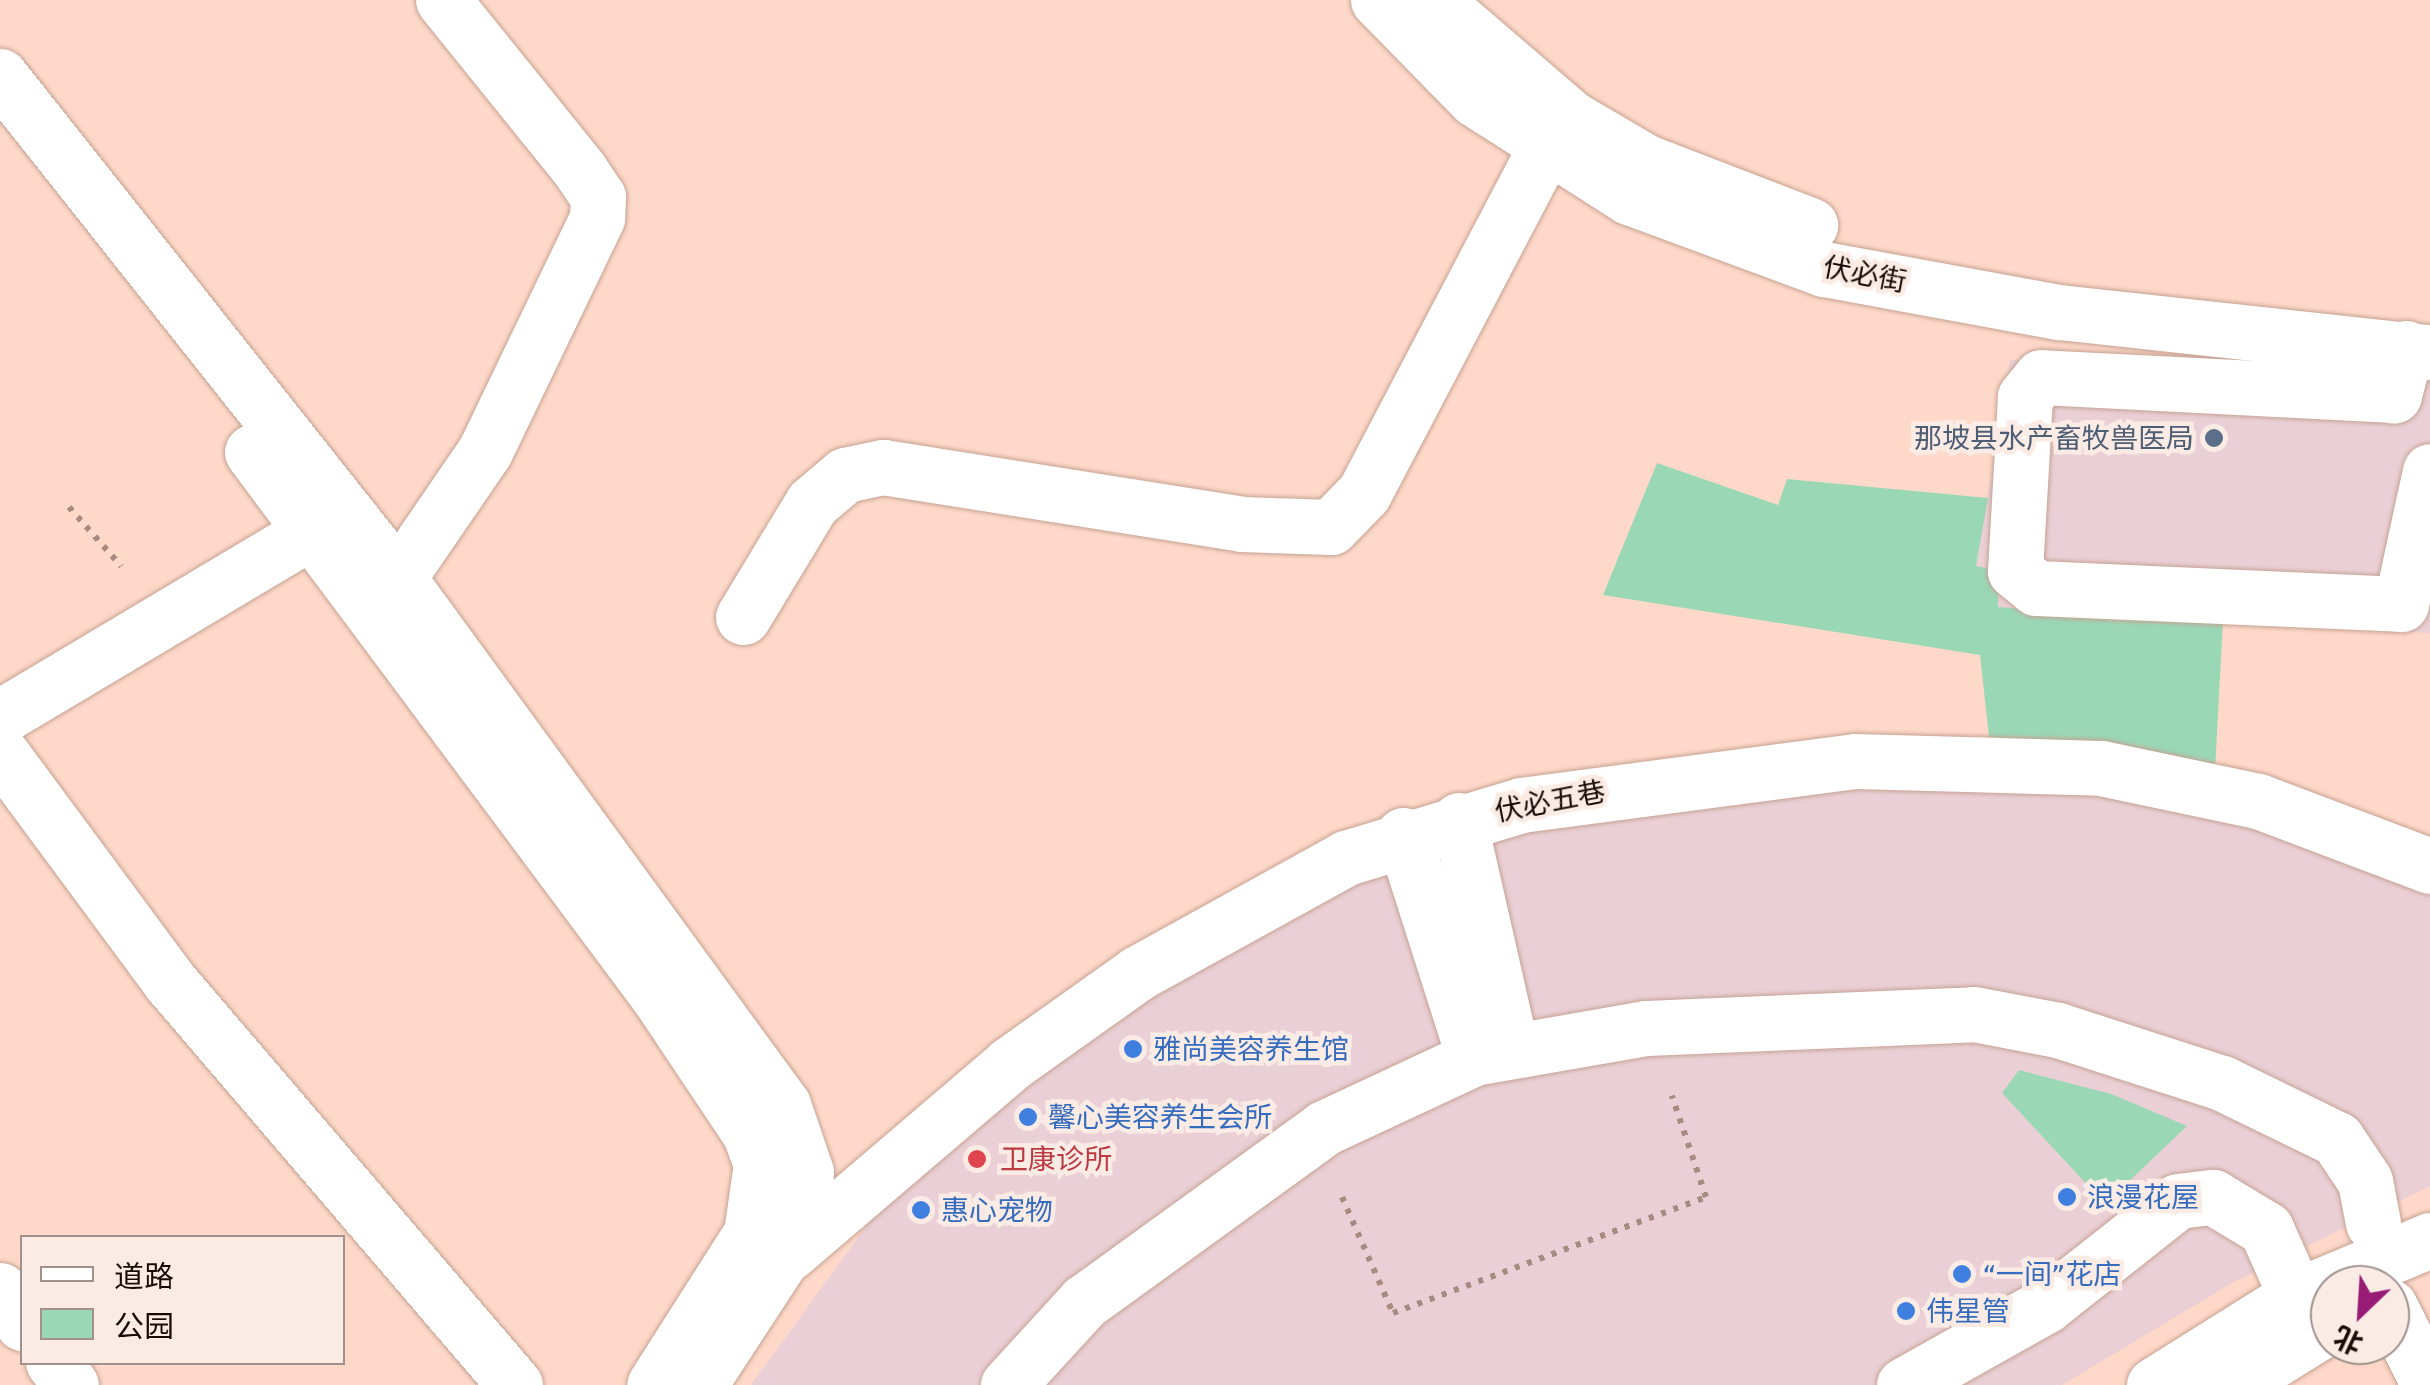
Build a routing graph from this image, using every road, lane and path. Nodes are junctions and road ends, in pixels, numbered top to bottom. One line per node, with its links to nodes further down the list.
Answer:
1 (443, 0): 10 (street)
2 (1378, 0): 6 (street, 伏必街)
3 (1434, 0): 7 (street, 伏必街)
4 (0, 76): 10 (street)
5 (0, 132): 9 (street)
6 (1546, 147): 7 (street, 伏必街); 11 (street)
7 (2422, 339): 8 (street)
8 (2430, 472)
9 (309, 534): 12 (street); 33 (street)
10 (398, 578): 21 (street)
11 (743, 617)
12 (0, 717)
13 (0, 752): 32 (street)
14 (1459, 820): 15 (street, 伏必五巷); 16 (street, 伏必五巷); 18 (street)
15 (1403, 835): 18 (street); 21 (street, 伏必五巷)
16 (2430, 866)
17 (1646, 1028): 18 (street); 19 (path); 22 (street)
18 (1492, 1053): 19 (street)
19 (1324, 1128): 35 (street)
20 (2430, 1240): 23 (street)
21 (790, 1253): 34 (street)
22 (2381, 1265)
23 (2394, 1265)
24 (0, 1290): 28 (street)
25 (2310, 1305): 36 (street)
26 (2310, 1311): 37 (street)
27 (2310, 1313): 38 (street)
28 (20, 1320)
29 (2410, 1339): 39 (street)
30 (55, 1365): 31 (street)
31 (71, 1385)
32 (516, 1385)
33 (654, 1385)
34 (699, 1385)
35 (1008, 1385)
36 (1904, 1385)
37 (2154, 1385)
38 (2234, 1385)
39 (2429, 1385)

